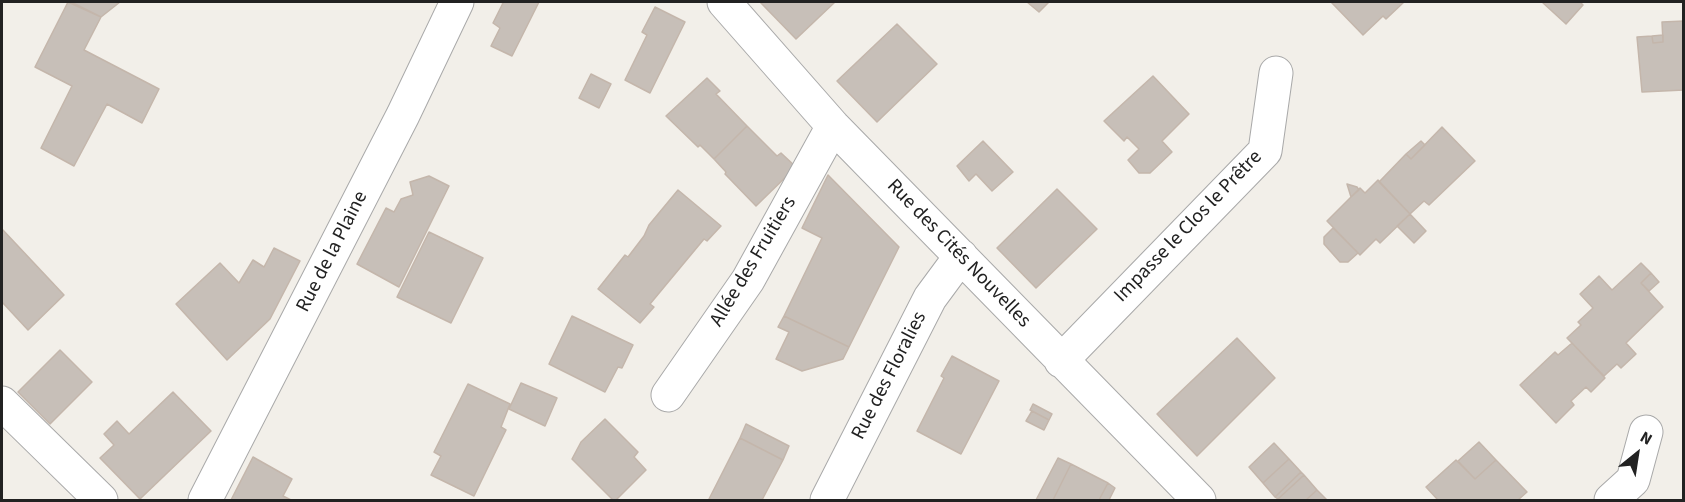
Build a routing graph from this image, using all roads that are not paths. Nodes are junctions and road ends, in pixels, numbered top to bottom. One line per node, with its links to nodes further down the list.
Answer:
1 (457, 2): 11 (street, Rue de la Plaine)
2 (724, 2): 4 (street, Rue des Cités Nouvelles)
3 (1276, 73): 6 (street, Impasse le Clos le Prêtre)
4 (833, 126): 5 (street, Rue des Cités Nouvelles); 7 (street, Allée des Fruitiers)
5 (961, 256): 6 (street, Rue des Cités Nouvelles); 12 (street, Rue des Floralies)
6 (1061, 361): 13 (street, Rue des Cités Nouvelles)
7 (668, 394)
8 (2, 403): 10 (street)
9 (1646, 432): 14 (street)
10 (101, 501)
11 (205, 501)
12 (827, 501)
13 (1199, 501)
14 (1611, 501)

